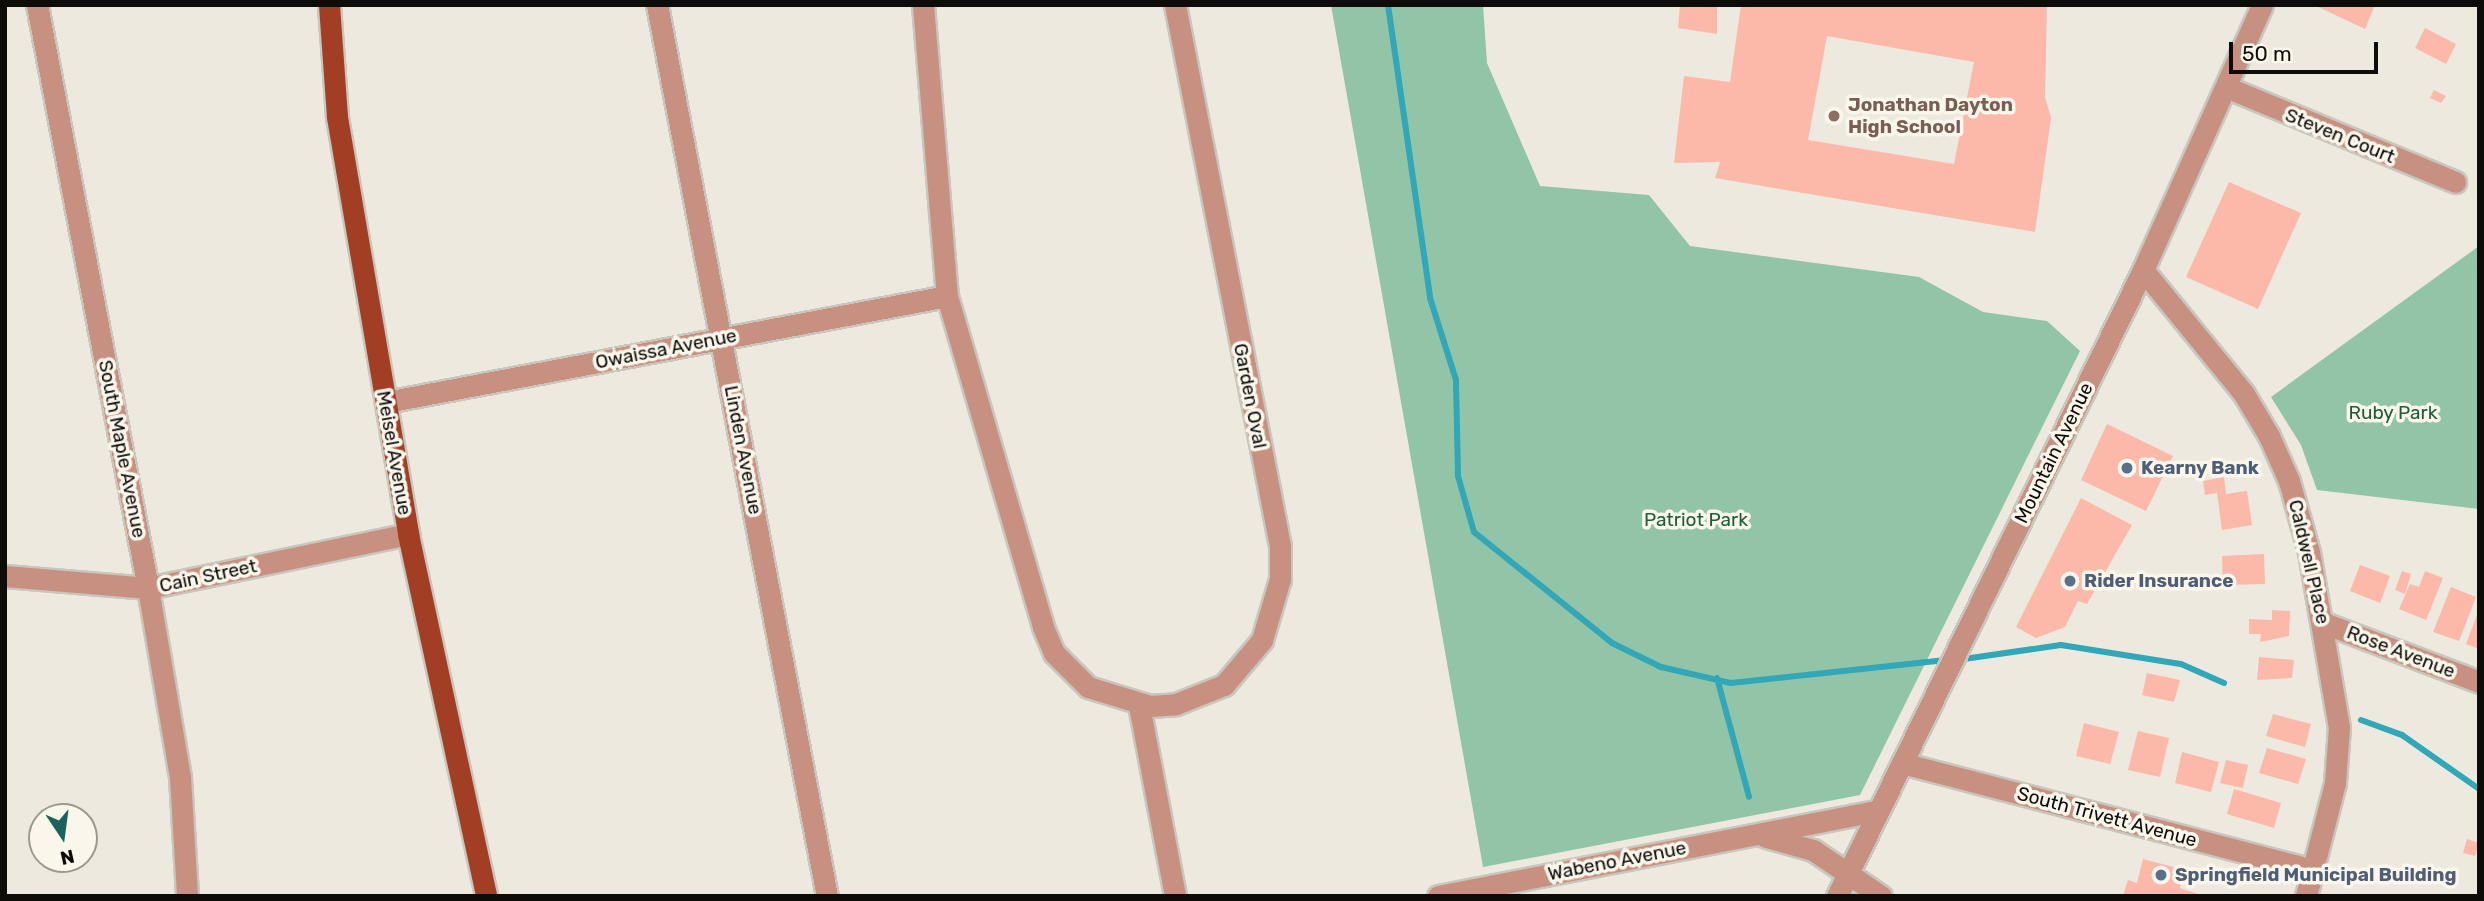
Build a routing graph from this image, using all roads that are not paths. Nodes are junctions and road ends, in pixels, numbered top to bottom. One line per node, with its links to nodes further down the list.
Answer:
1 (37, 5): 15 (street, South Maple Avenue)
2 (329, 5): 12 (main road, Meisel Avenue)
3 (657, 5): 11 (street, Linden Avenue)
4 (923, 5): 10 (street, Garden Oval)
5 (1175, 5): 18 (street, Garden Oval)
6 (2262, 5): 7 (street, Mountain Avenue)
7 (2226, 87): 8 (street, Steven Court); 9 (street, Mountain Avenue)
8 (2455, 182)
9 (2143, 270): 16 (street, Caldwell Place); 19 (street, Mountain Avenue)
10 (947, 296): 11 (street, Owaissa Avenue); 18 (street, Garden Oval)
11 (722, 338): 12 (street, Owaissa Avenue); 26 (street, Linden Avenue)
12 (386, 402): 13 (main road, Meisel Avenue)
13 (408, 534): 15 (street, Cain Street); 25 (main road, Meisel Avenue)
14 (5, 576): 15 (street, Cain Street)
15 (148, 588): 24 (street, South Maple Avenue)
16 (2324, 623): 17 (street, Rose Avenue); 22 (street, Caldwell Place)
17 (2479, 682)
18 (1139, 705): 27 (street)
19 (1902, 763): 20 (street, Mountain Avenue); 22 (street, South Trivett Avenue)
20 (1877, 811): 21 (street, Wabeno Avenue); 23 (street, Mountain Avenue)
21 (1754, 834): 23 (street, Wabeno Avenue); 28 (street, Wabeno Avenue)
22 (2312, 870): 30 (street, Caldwell Place)
23 (1841, 886): 29 (street, Wabeno Avenue)
24 (187, 896)
25 (486, 896)
26 (827, 896)
27 (1175, 896)
28 (1438, 896)
29 (1881, 896)
30 (2307, 896)

